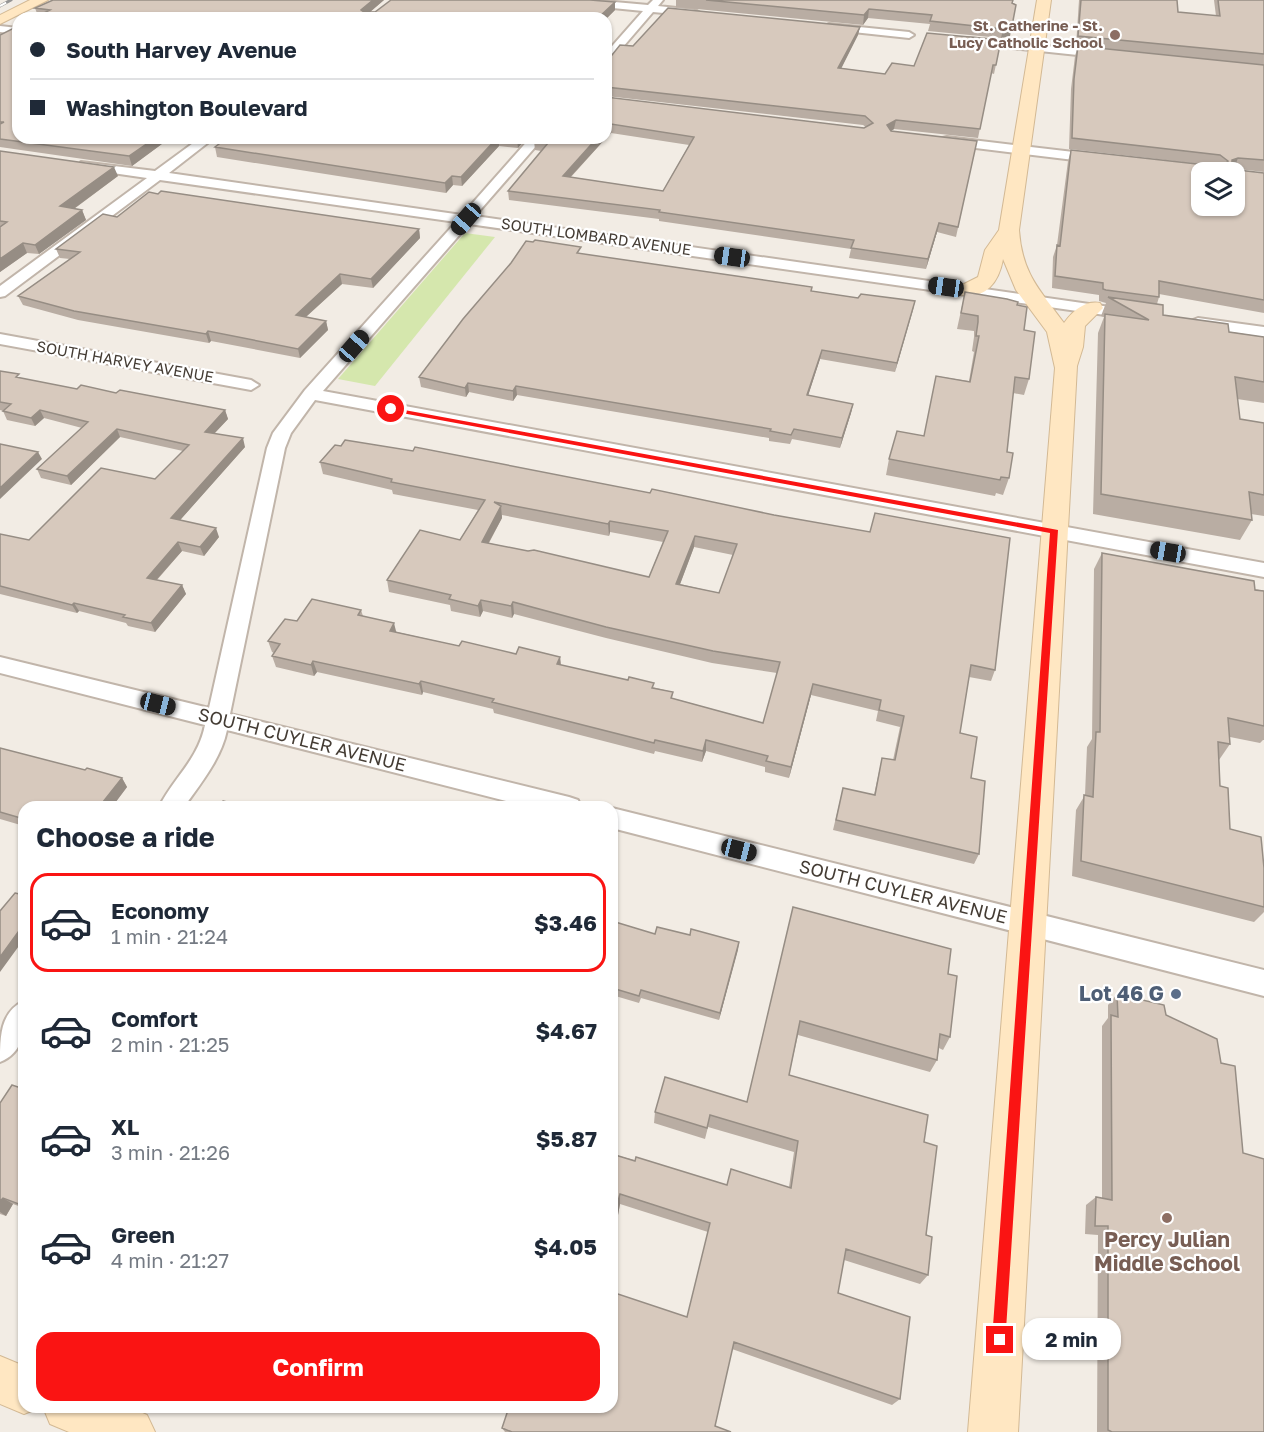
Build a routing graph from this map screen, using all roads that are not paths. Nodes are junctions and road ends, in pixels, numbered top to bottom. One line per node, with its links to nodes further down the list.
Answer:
1 (41, 0): 6 (street)
2 (562, 0): 5 (street)
3 (658, 0): 5 (street)
4 (1044, 0): 11 (street)
5 (651, 9): 7 (street); 12 (street)
6 (16, 12)
7 (700, 14)
8 (816, 26): 9 (street)
9 (909, 35)
10 (957, 40): 11 (street)
11 (1036, 48): 13 (street); 17 (street)
12 (612, 53)
13 (1121, 56)
14 (939, 140): 17 (street)
15 (200, 144): 20 (street)
16 (532, 144): 21 (street)
17 (1021, 150): 18 (street); 22 (street)
18 (1113, 160)
19 (72, 163): 20 (street, SOUTH LOMBARD AVENUE)
20 (158, 175): 21 (street, SOUTH LOMBARD AVENUE); 24 (street)
21 (466, 219): 23 (street, SOUTH LOMBARD AVENUE); 33 (street)
22 (1009, 230): 23 (street); 25 (street)
23 (967, 290): 25 (street, SOUTH LOMBARD AVENUE)
24 (0, 293)
25 (1034, 300): 26 (street, SOUTH LOMBARD AVENUE); 31 (street)
26 (1092, 308): 27 (street, SOUTH LOMBARD AVENUE); 31 (street)
27 (1146, 316)
28 (1179, 320): 29 (street)
29 (1264, 333)
30 (0, 339): 32 (street, SOUTH HARVEY AVENUE)
31 (1066, 368): 34 (street)
32 (251, 385)
33 (311, 394): 34 (street); 37 (street)
34 (1055, 531): 35 (street); 41 (street)
35 (1264, 570)
36 (0, 665): 37 (street, SOUTH CUYLER AVENUE)
37 (218, 718): 38 (street); 39 (street, SOUTH CUYLER AVENUE)
38 (175, 801)
39 (545, 801)
40 (618, 820): 41 (street, SOUTH CUYLER AVENUE)
41 (1028, 924): 42 (street, SOUTH CUYLER AVENUE); 49 (street)
42 (1264, 983)
43 (18, 1022): 44 (street)
44 (0, 1048)
45 (0, 1380): 46 (street)
46 (18, 1388)
47 (82, 1413): 48 (street)
48 (130, 1432)
49 (993, 1432)

